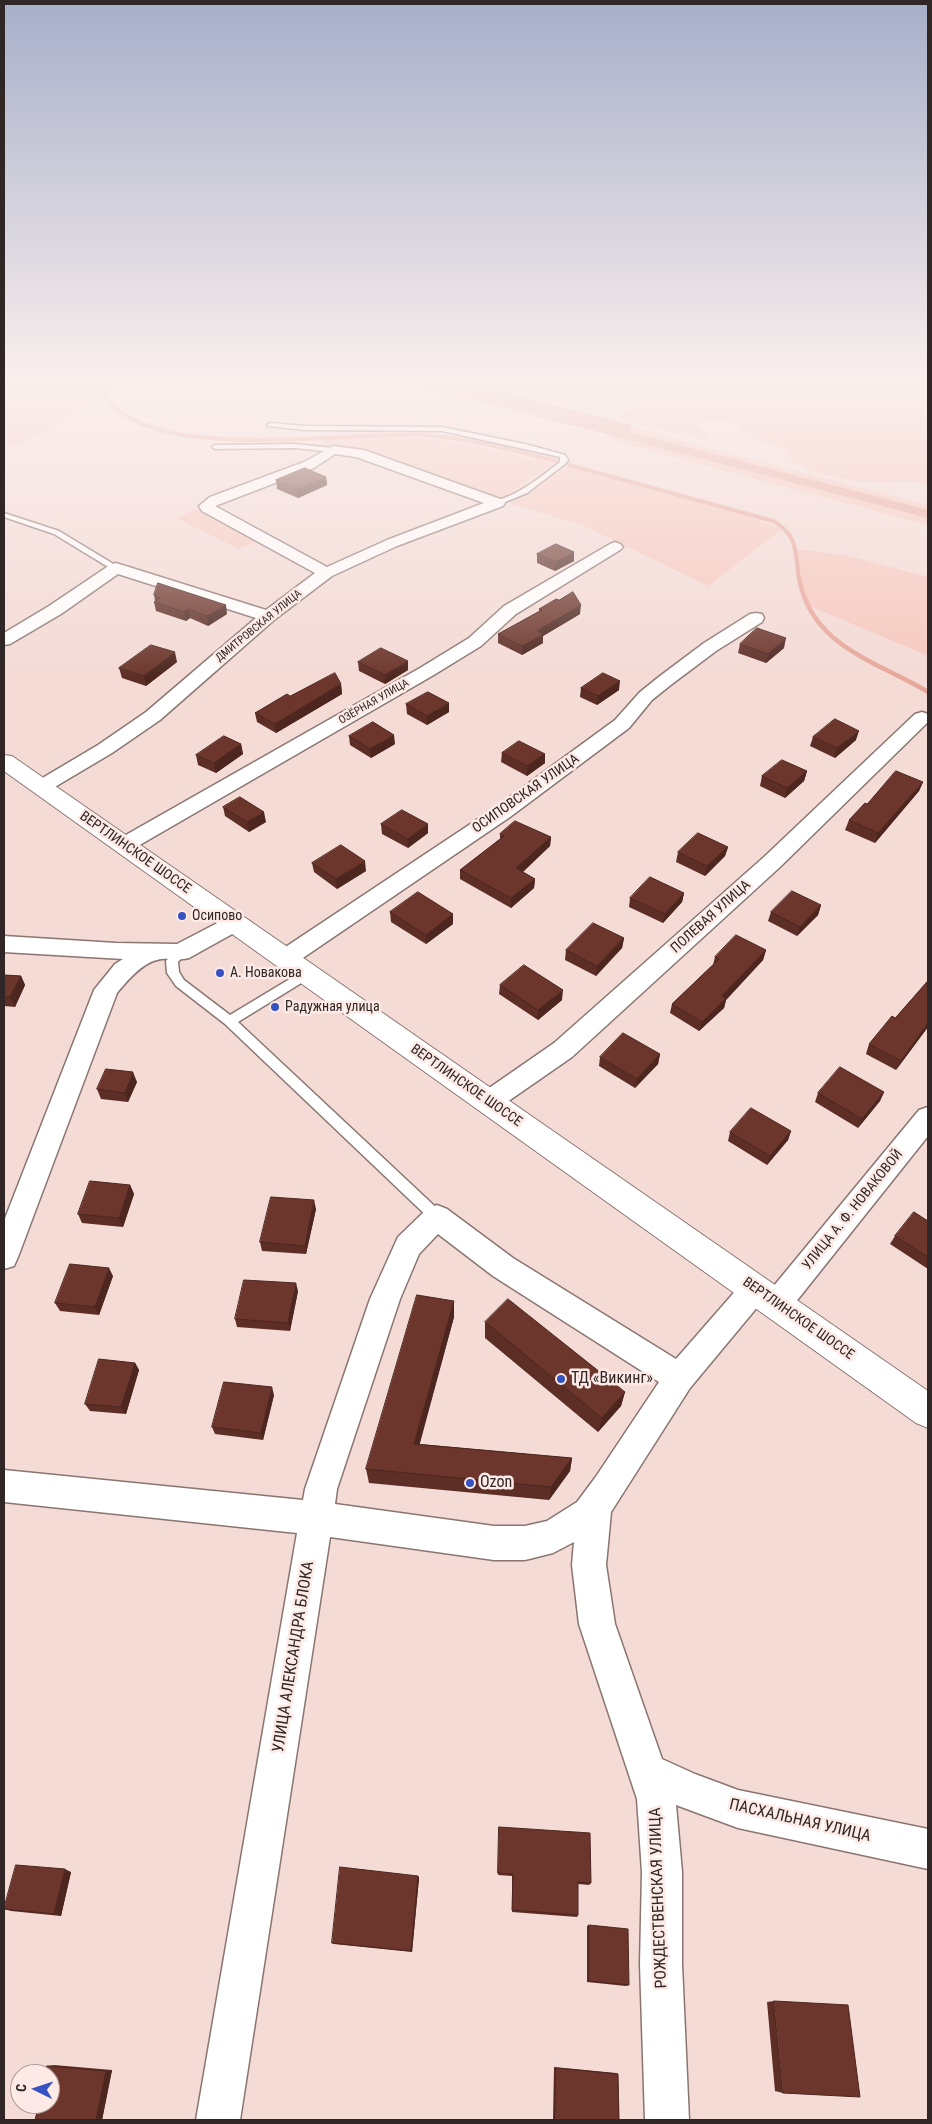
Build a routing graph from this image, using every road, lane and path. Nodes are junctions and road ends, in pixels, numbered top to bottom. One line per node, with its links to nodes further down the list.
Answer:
1 (265, 481): 8 (street)
2 (436, 481): 4 (street)
3 (540, 481): 4 (lane)
4 (498, 503): 8 (street, ДМИТРОВСКАЯ УЛИЦА)
5 (4, 515): 7 (lane)
6 (615, 547): 15 (street, ОЗЁРНАЯ УЛИЦА)
7 (116, 568): 9 (street); 11 (street)
8 (326, 573): 9 (street, ДМИТРОВСКАЯ УЛИЦА)
9 (268, 616): 14 (street, ДМИТРОВСКАЯ УЛИЦА)
10 (756, 618): 20 (street, ОСИПОВСКАЯ УЛИЦА)
11 (4, 640)
12 (922, 718): 22 (street, ПОЛЕВАЯ УЛИЦА)
13 (4, 761): 14 (main road, ВЕРТЛИНСКОЕ ШОССЕ)
14 (42, 787): 15 (main road, ВЕРТЛИНСКОЕ ШОССЕ)
15 (124, 845): 16 (main road, ВЕРТЛИНСКОЕ ШОССЕ)
16 (235, 923): 19 (street); 20 (main road, ВЕРТЛИНСКОЕ ШОССЕ)
17 (4, 944): 18 (street)
18 (151, 952): 19 (street); 25 (street)
19 (180, 952): 21 (lane)
20 (296, 966): 21 (lane); 22 (main road, ВЕРТЛИНСКОЕ ШОССЕ)
21 (229, 1021): 24 (lane)
22 (488, 1102): 26 (main road, ВЕРТЛИНСКОЕ ШОССЕ)
23 (928, 1117): 26 (street, УЛИЦА А. Ф. НОВАКОВОЙ)
24 (437, 1217): 27 (street); 31 (street, УЛИЦА АЛЕКСАНДРА БЛОКА)
25 (4, 1257)
26 (766, 1296): 27 (street, УЛИЦА А. Ф. НОВАКОВОЙ); 28 (main road, ВЕРТЛИНСКОЕ ШОССЕ)
27 (679, 1378): 30 (street, УЛИЦА А. Ф. НОВАКОВОЙ)
28 (928, 1411)
29 (4, 1486): 31 (street)
30 (595, 1506): 31 (street); 32 (street, РОЖДЕСТВЕНСКАЯ УЛИЦА)
31 (317, 1518): 34 (street, УЛИЦА АЛЕКСАНДРА БЛОКА)
32 (646, 1772): 33 (street, ПАСХАЛЬНАЯ УЛИЦА); 35 (street, РОЖДЕСТВЕНСКАЯ УЛИЦА)
33 (928, 1849)
34 (218, 2120)
35 (667, 2120)

